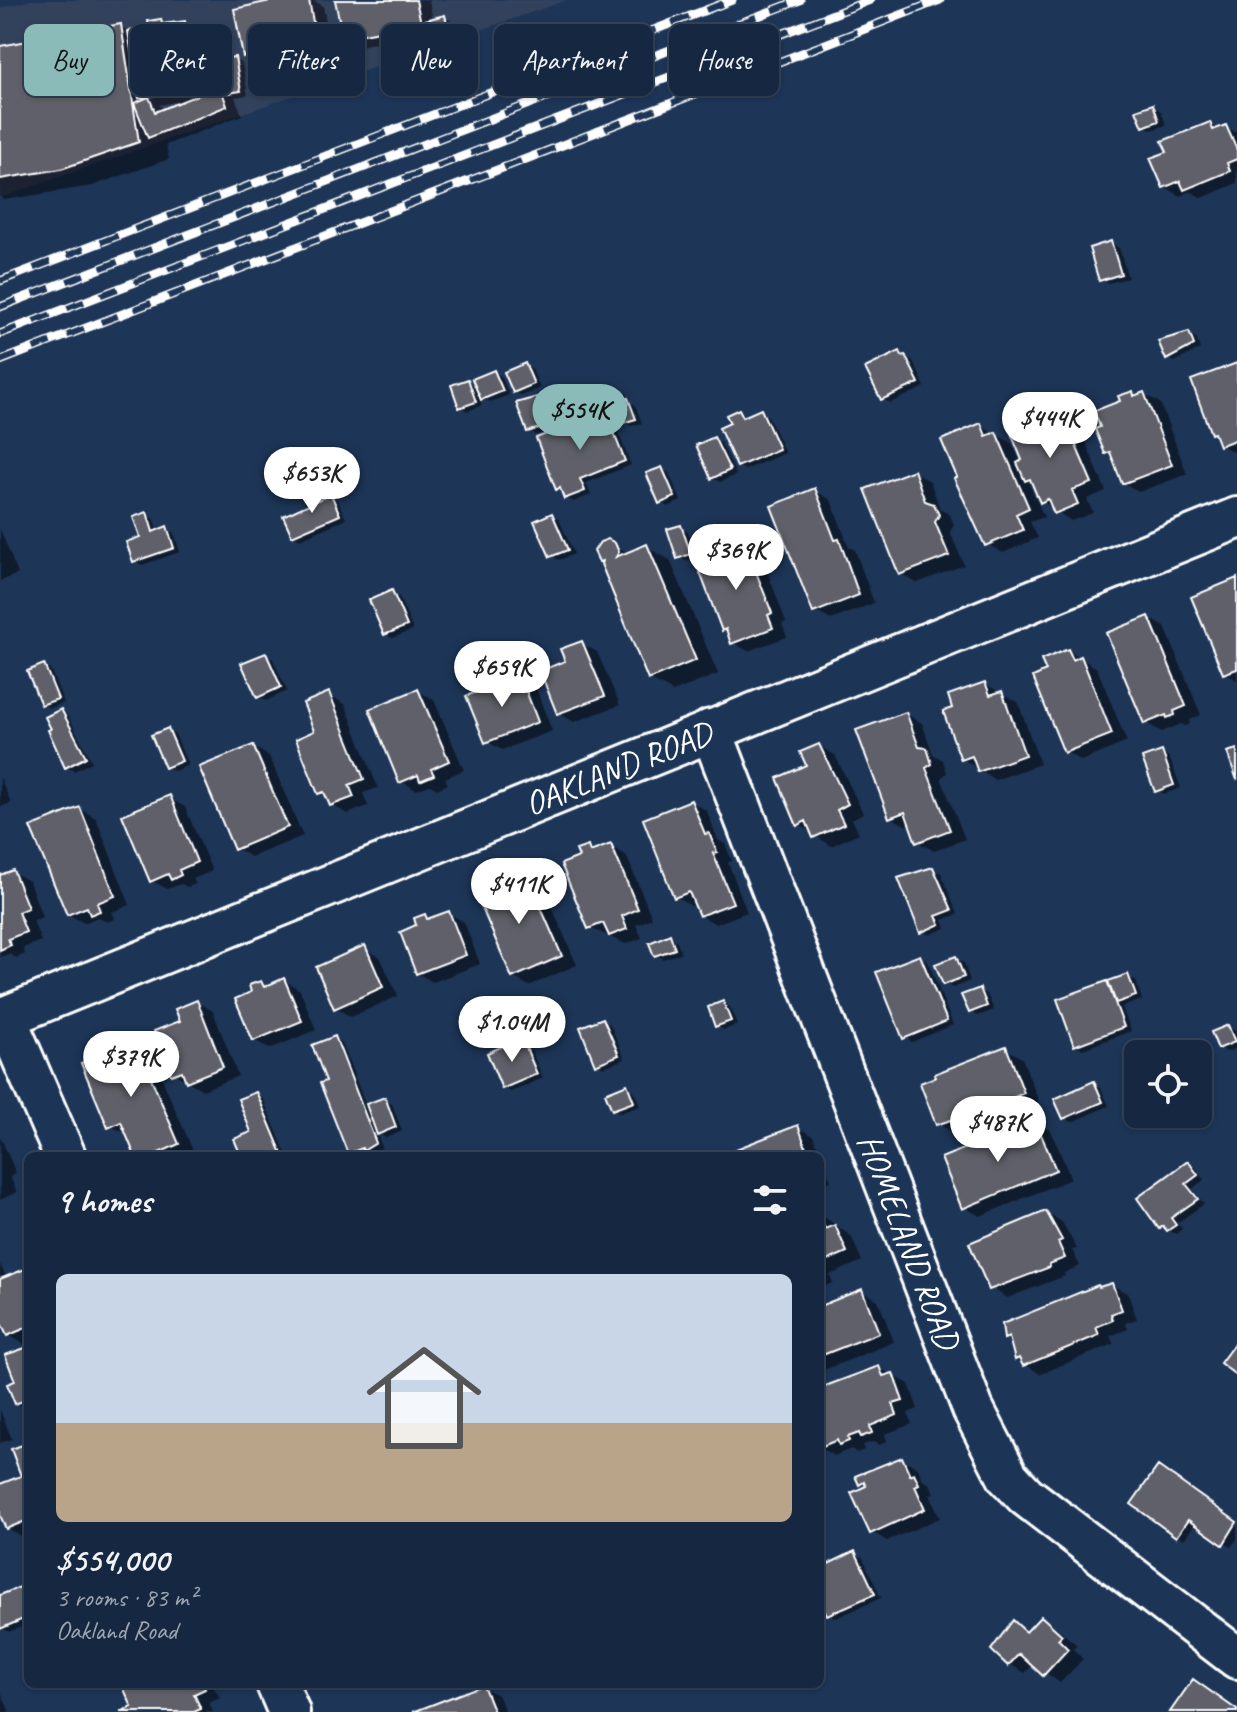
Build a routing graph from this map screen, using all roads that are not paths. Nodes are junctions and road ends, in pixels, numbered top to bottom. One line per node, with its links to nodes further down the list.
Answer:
1 (1237, 518): 2 (street, OAKLAND ROAD)
2 (711, 730): 3 (street, OAKLAND ROAD); 5 (street, HOMELAND ROAD)
3 (2, 1018): 4 (street)
4 (63, 1152)
5 (1237, 1658)
6 (279, 1688): 7 (street)
7 (289, 1712)

